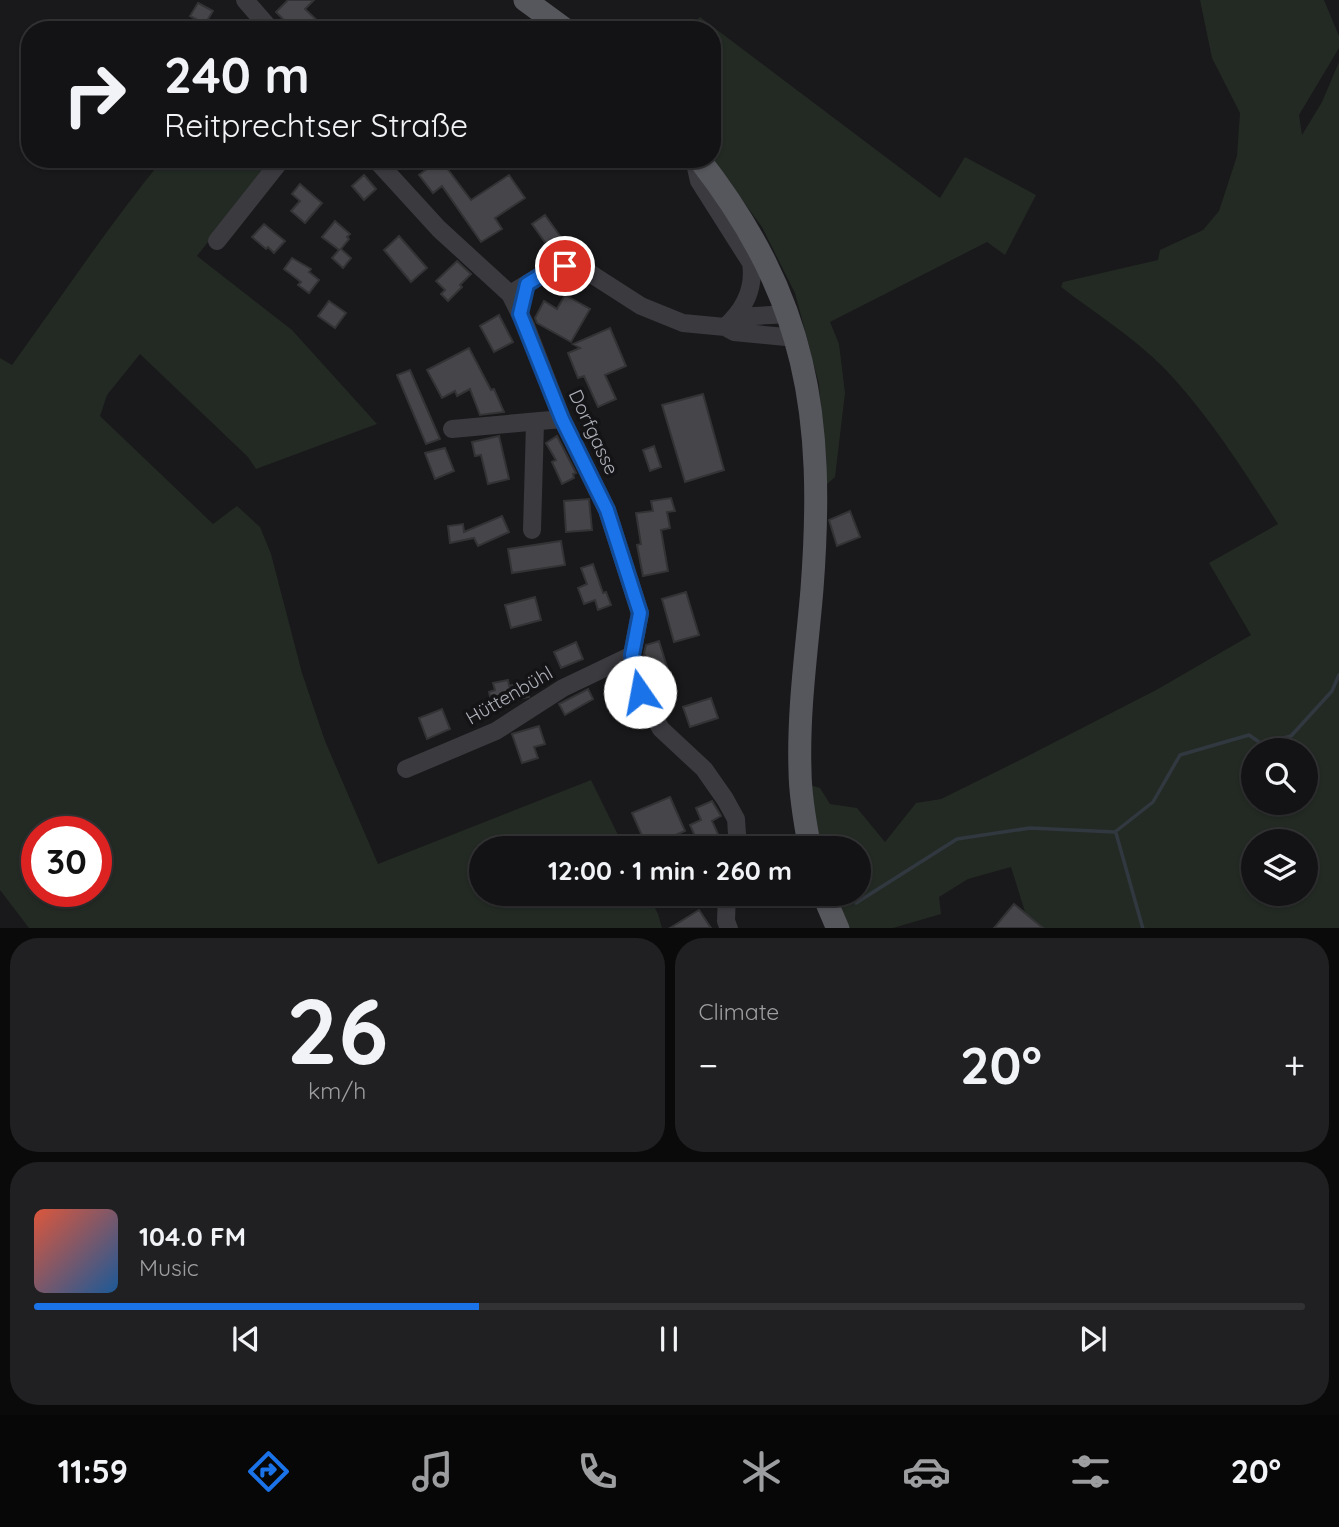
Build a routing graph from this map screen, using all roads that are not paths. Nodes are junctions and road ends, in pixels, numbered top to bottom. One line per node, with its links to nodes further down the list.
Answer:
1 (245, 0): 3 (street)
2 (525, 0): 4 (main road)
3 (263, 21)
4 (554, 21)
5 (275, 168): 10 (street)
6 (383, 168): 13 (street, Dorfgasse)
7 (697, 168): 9 (street)
8 (703, 168): 11 (main road)
9 (730, 228): 11 (street); 16 (street)
10 (216, 241)
11 (756, 243): 15 (main road)
12 (527, 284): 13 (street); 14 (street); 16 (street)
13 (510, 295): 14 (street, Dorfgasse)
14 (520, 314): 18 (street, Dorfgasse)
15 (789, 314): 16 (street); 17 (main road)
16 (731, 322): 17 (street)
17 (796, 338): 25 (main road)
18 (562, 419): 19 (street); 22 (street, Dorfgasse)
19 (535, 423): 20 (street); 21 (street)
20 (452, 429)
21 (533, 530)
22 (632, 655): 23 (street, Hüttenbühl); 24 (street, Dorfgasse)
23 (406, 769)
24 (737, 836)
25 (808, 836)
26 (727, 906): 28 (street)
27 (828, 906): 29 (main road)
28 (729, 928)
29 (838, 928)

